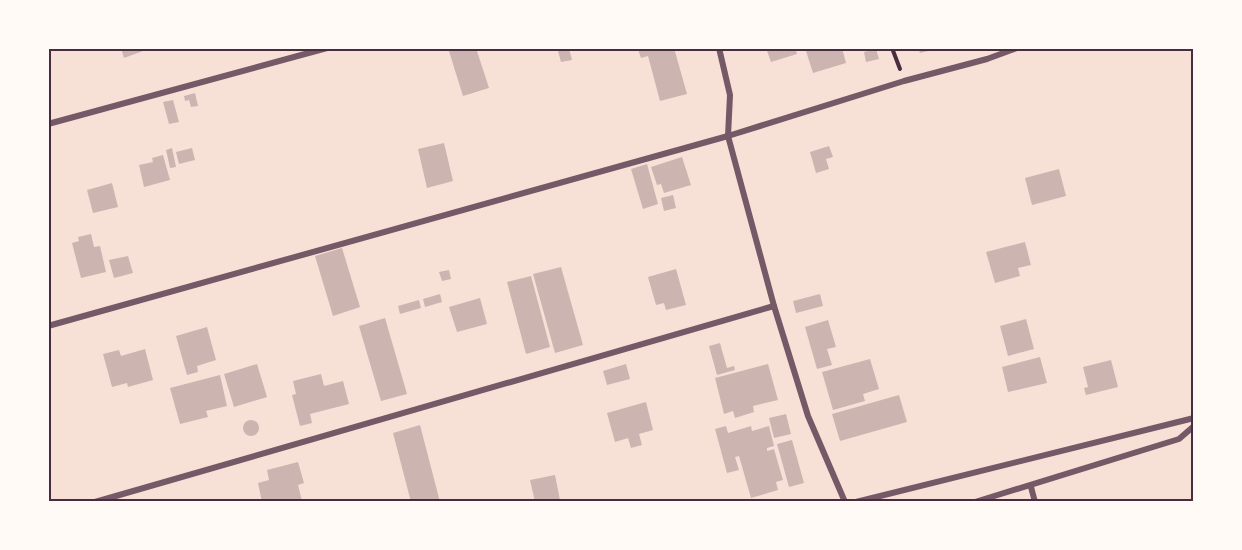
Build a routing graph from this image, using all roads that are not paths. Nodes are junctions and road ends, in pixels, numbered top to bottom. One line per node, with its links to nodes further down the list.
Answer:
1 (327, 48): 4 (street)
2 (719, 48): 5 (street)
3 (1017, 48): 5 (street)
4 (48, 124)
5 (728, 136): 6 (street); 7 (street)
6 (774, 306): 11 (street); 12 (street)
7 (48, 326)
8 (1194, 418): 13 (street)
9 (1194, 426): 10 (street)
10 (1031, 487): 14 (street); 15 (street)
11 (95, 502)
12 (845, 502)
13 (856, 502)
14 (975, 502)
15 (1035, 502)

